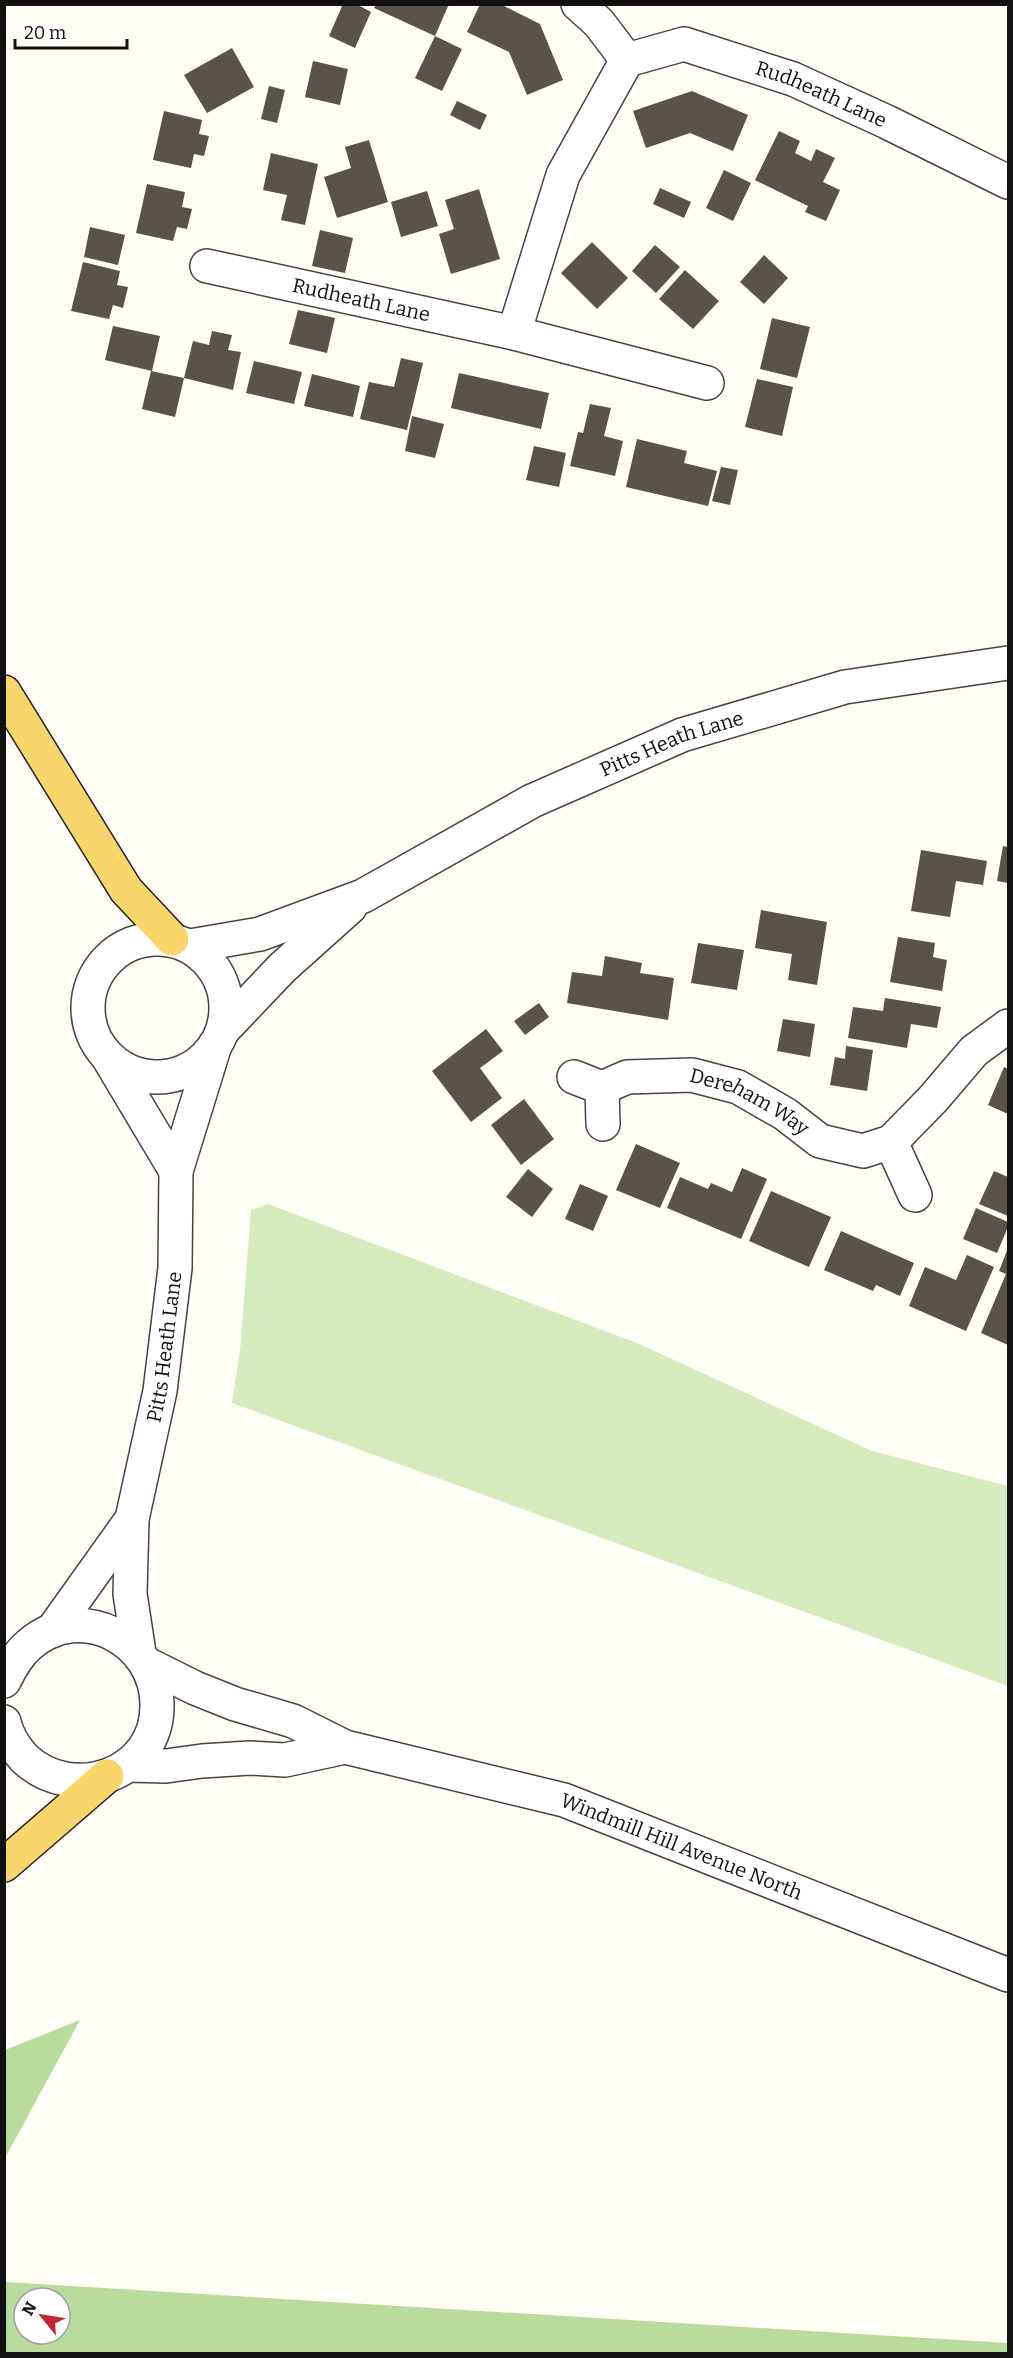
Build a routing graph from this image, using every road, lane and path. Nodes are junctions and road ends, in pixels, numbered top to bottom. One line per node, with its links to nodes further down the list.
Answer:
1 (578, 4): 2 (street)
2 (627, 60): 3 (street, Rudheath Lane); 5 (street)
3 (1008, 182)
4 (207, 266): 5 (street, Rudheath Lane)
5 (514, 333): 6 (street, Rudheath Lane)
6 (707, 383)
7 (1008, 663): 9 (street, Pitts Heath Lane)
8 (4, 692): 10 (main road)
9 (363, 896): 10 (street, Pitts Heath Lane); 12 (street, Pitts Heath Lane)
10 (181, 943): 12 (street); 13 (street)
11 (1008, 1026): 15 (street, Dereham Way)
12 (219, 1038): 13 (street); 16 (street, Pitts Heath Lane)
13 (108, 1057): 16 (street)
14 (603, 1124): 15 (street, Dereham Way)
15 (891, 1142): 17 (street)
16 (176, 1171): 18 (street, Pitts Heath Lane)
17 (915, 1195)
18 (132, 1519): 19 (street, Pitts Heath Lane); 20 (street, Pitts Heath Lane)
19 (29, 1639): 20 (street, Windmill Hill Avenue North); 21 (street, Pitts Heath Lane)
20 (143, 1659): 23 (street, Windmill Hill Avenue North); 24 (street, Pitts Heath Lane)
21 (4, 1681)
22 (8, 1737): 24 (street, Windmill Hill Avenue North)
23 (345, 1748): 24 (street, Windmill Hill Avenue North); 26 (street, Windmill Hill Avenue North)
24 (118, 1771): 25 (main road)
25 (4, 1865)
26 (1008, 1975)

